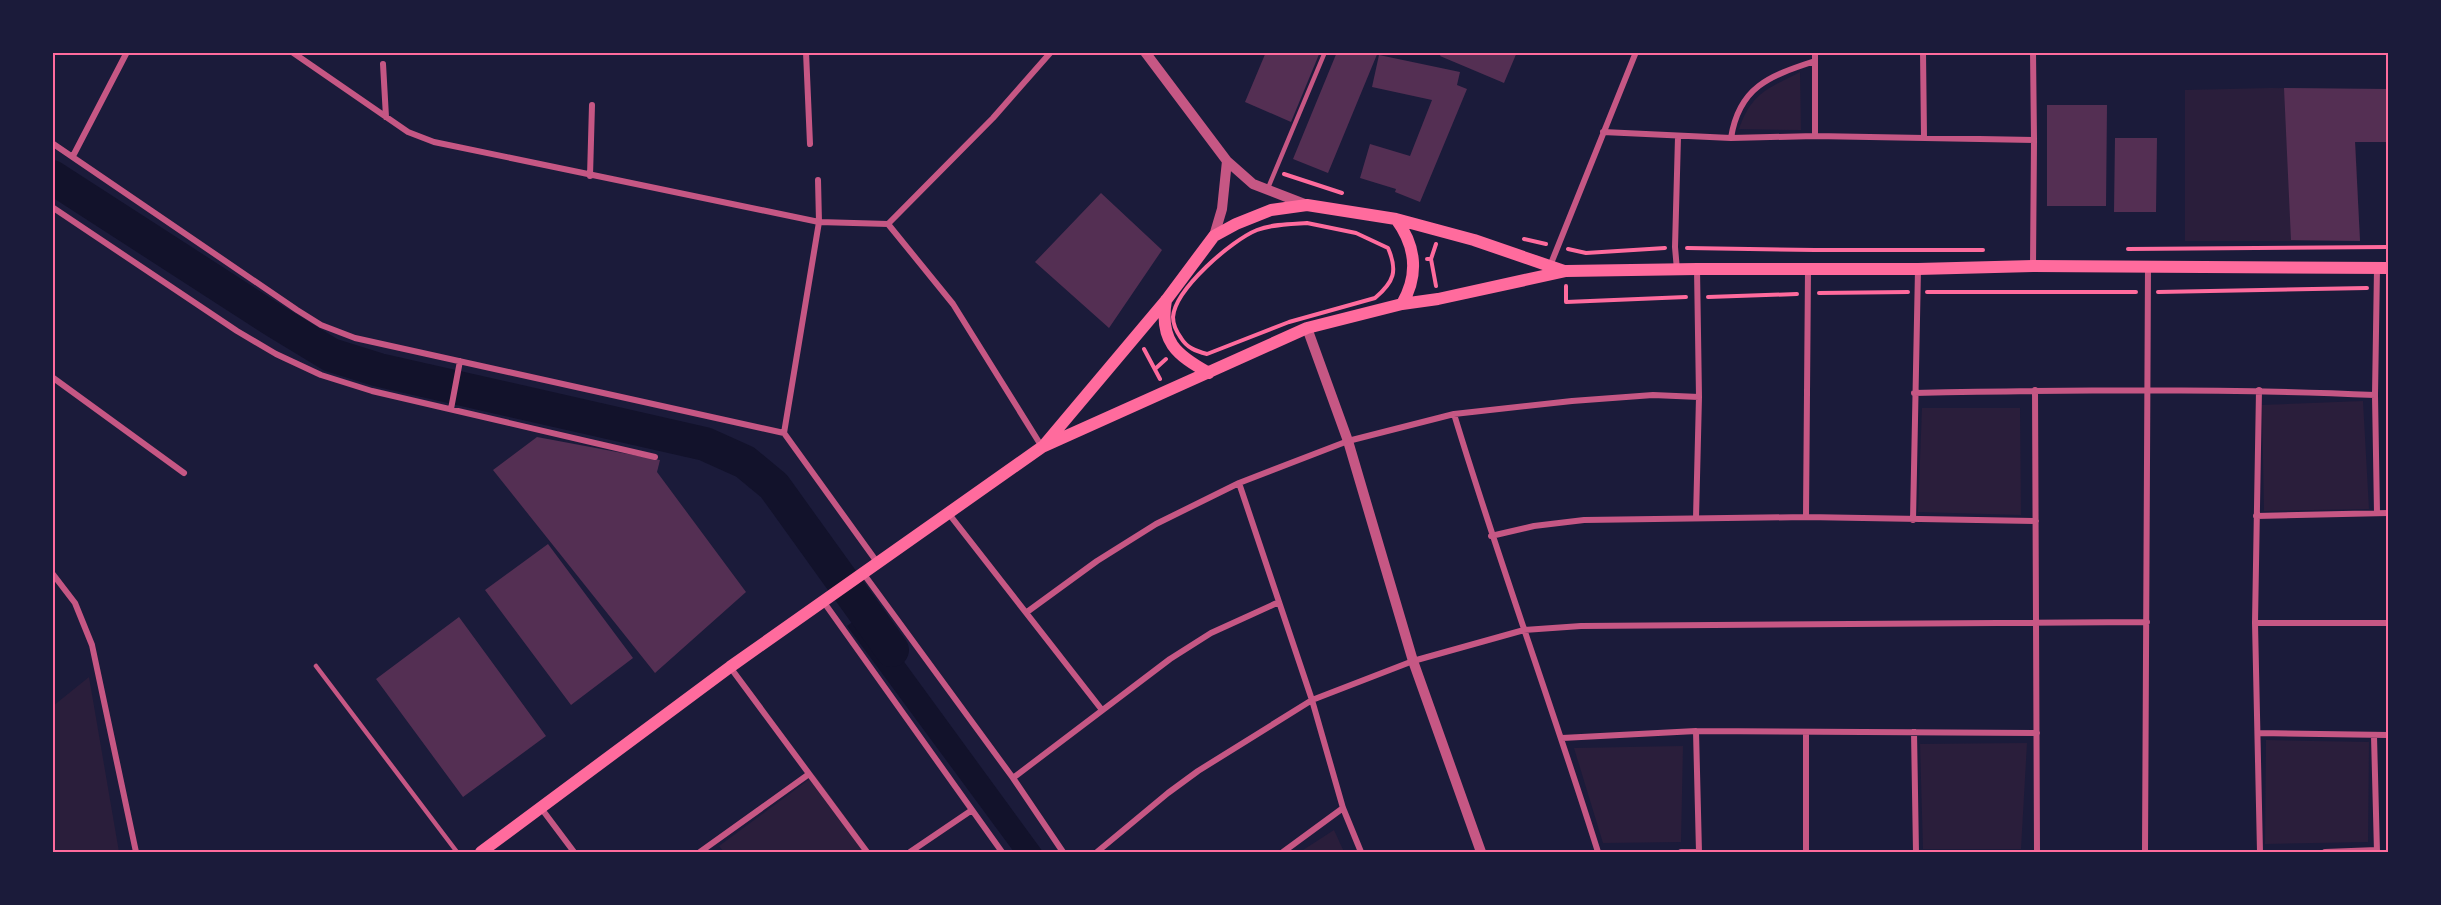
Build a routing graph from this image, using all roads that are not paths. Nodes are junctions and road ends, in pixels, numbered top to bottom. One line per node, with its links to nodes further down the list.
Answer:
1 (127, 52): 23 (street)
2 (292, 52): 14 (street)
3 (806, 52): 22 (street)
4 (1051, 52): 32 (street)
5 (1145, 52): 24 (street)
6 (1325, 52): 27 (lane)
7 (1636, 52): 15 (street)
8 (1815, 52): 11 (street)
9 (1923, 52): 18 (street)
10 (2032, 52): 20 (street)
11 (1815, 61): 16 (street); 19 (street)
12 (383, 64): 14 (street)
13 (592, 105): 25 (street)
14 (387, 117): 25 (street)
15 (1603, 132): 17 (street); 34 (street)
16 (1815, 136): 18 (street); 19 (street)
17 (1678, 137): 19 (street); 40 (street)
18 (1924, 137): 20 (street)
19 (1731, 138)
20 (2034, 140): 35 (street)
21 (52, 143): 23 (street)
22 (810, 144)
23 (73, 156): 46 (street)
24 (1227, 161): 27 (street); 33 (street)
25 (590, 176): 31 (street)
26 (818, 180): 31 (street)
27 (1267, 191): 28 (street)
28 (1307, 205): 30 (main road); 33 (main road)
29 (52, 207): 55 (street)
30 (1396, 219): 34 (main road); 44 (main road)
31 (819, 222): 32 (street); 57 (street)
32 (888, 224): 59 (street)
33 (1214, 236): 43 (main road)
34 (1550, 266): 42 (main road)
35 (2033, 266): 36 (main road); 39 (main road)
36 (2148, 266): 37 (main road); 50 (street)
37 (2383, 268): 53 (street)
38 (1697, 269): 40 (main road); 41 (main road); 54 (street)
39 (1918, 269): 41 (main road); 52 (street)
40 (1677, 270): 42 (main road)
41 (1808, 270): 67 (street)
42 (1566, 271): 44 (main road)
43 (1167, 299): 47 (main road); 59 (main road)
44 (1402, 304): 45 (main road)
45 (1308, 328): 47 (main road); 58 (street)
46 (460, 362): 55 (street); 57 (street)
47 (1209, 373): 59 (main road)
48 (52, 377): 61 (street)
49 (2035, 390): 50 (street); 52 (street); 70 (street)
50 (2147, 390): 51 (street); 78 (street)
51 (2259, 390): 53 (street); 66 (street)
52 (1914, 393): 69 (street)
53 (2375, 395): 63 (street)
54 (1699, 397): 56 (street); 68 (street)
55 (451, 409): 60 (street)
56 (1454, 414): 58 (street); 71 (street)
57 (784, 433): 72 (street)
58 (1348, 441): 62 (street); 83 (street)
59 (1042, 447): 65 (main road)
60 (655, 457)
61 (184, 473)
62 (1239, 483): 76 (street); 77 (street)
63 (2377, 513): 64 (street); 66 (street)
64 (2388, 513)
65 (949, 514): 72 (main road); 77 (street)
66 (2256, 516): 79 (street)
67 (1806, 517): 68 (street); 69 (street)
68 (1696, 518): 71 (street)
69 (1913, 520): 70 (street)
70 (2036, 521): 81 (street)
71 (1491, 536): 82 (street)
72 (877, 562): 74 (main road)
73 (52, 573): 103 (street)
74 (858, 576): 75 (main road); 97 (street)
75 (826, 598): 85 (main road); 100 (street)
76 (1279, 602): 86 (street); 87 (street)
77 (1027, 612): 87 (street)
78 (2147, 622): 81 (street); 123 (street)
79 (2255, 623): 80 (street); 92 (street)
80 (2388, 623)
81 (2038, 624): 82 (street); 91 (street)
82 (1524, 630): 83 (street); 95 (street)
83 (1413, 661): 86 (street); 116 (street)
84 (316, 666): 104 (lane)
85 (730, 667): 96 (street); 98 (main road)
86 (1312, 700): 99 (street); 113 (street)
87 (1102, 710): 97 (street)
88 (1696, 731): 89 (street); 95 (street); 119 (street)
89 (1806, 732): 90 (street); 120 (street)
90 (1914, 732): 91 (street); 121 (street)
91 (2037, 733): 122 (street)
92 (2259, 733): 94 (street); 124 (street)
93 (2388, 735): 94 (street)
94 (2374, 736): 102 (street)
95 (1562, 738): 117 (street)
96 (808, 774): 101 (street); 109 (street)
97 (1013, 778): 112 (street)
98 (541, 807): 105 (main road); 106 (street)
99 (1343, 808): 114 (street); 115 (street)
100 (972, 810): 110 (street); 111 (street)
101 (710, 845): 107 (street); 108 (street)
102 (2377, 851): 125 (street)
103 (136, 852)
104 (457, 852)
105 (482, 852)
106 (574, 852)
107 (700, 852)
108 (715, 852)
109 (867, 852)
110 (910, 852)
111 (1002, 852)
112 (1063, 852)
113 (1097, 852)
114 (1283, 852)
115 (1361, 852)
116 (1481, 852)
117 (1598, 852)
118 (1680, 852): 119 (street)
119 (1699, 852)
120 (1806, 852)
121 (1916, 852)
122 (2037, 852)
123 (2145, 852)
124 (2260, 852)
125 (2325, 852)

